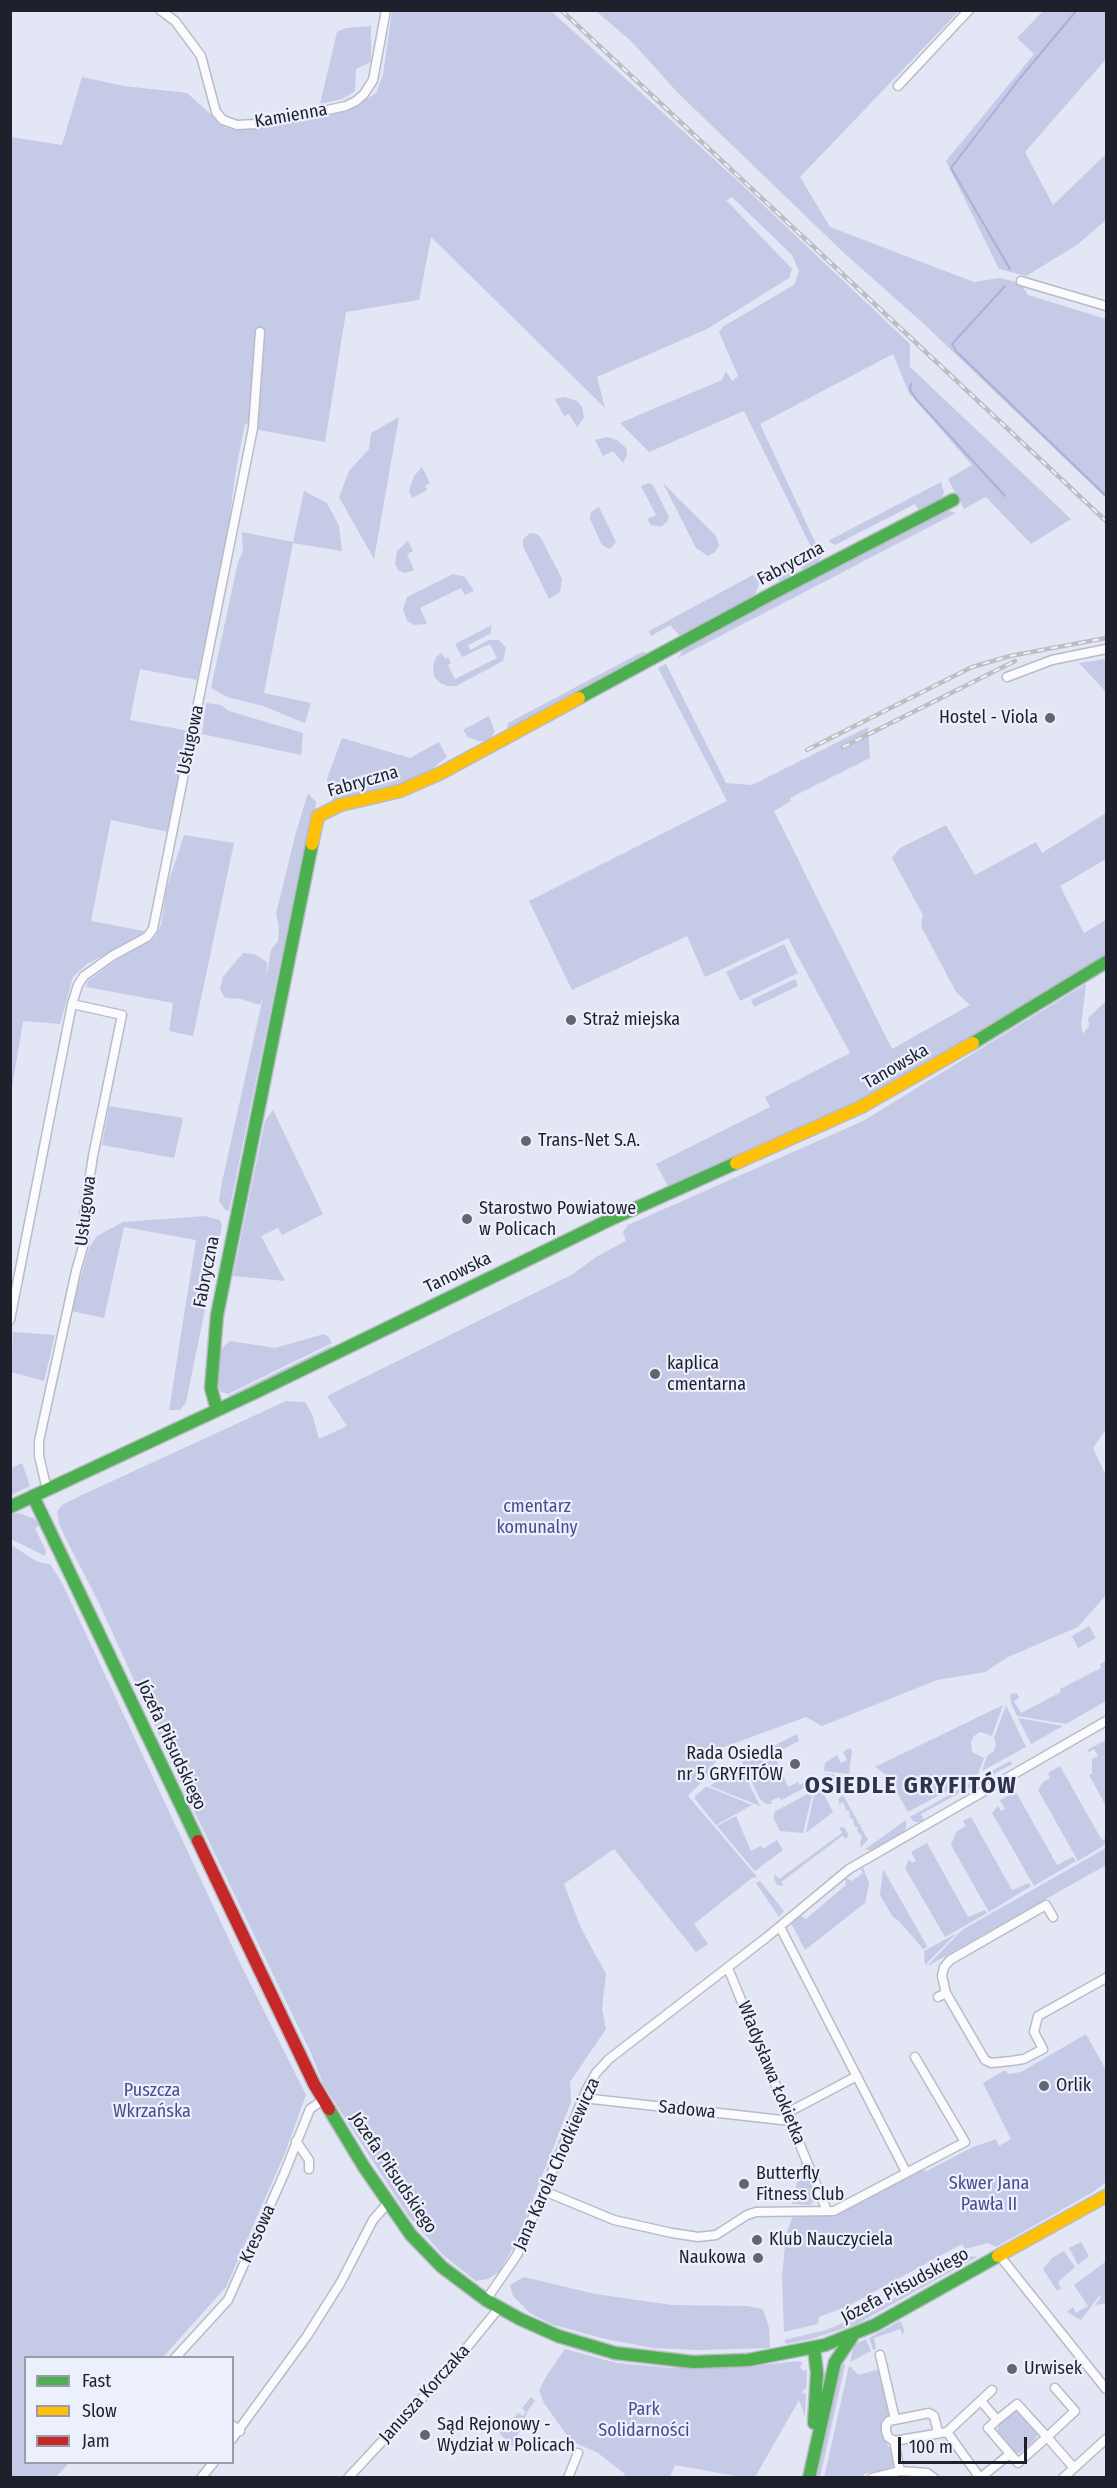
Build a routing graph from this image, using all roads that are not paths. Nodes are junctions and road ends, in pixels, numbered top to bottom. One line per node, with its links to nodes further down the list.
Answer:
1 (160, 10): 2 (street, Kamienna)
2 (386, 10)
3 (969, 10): 4 (street)
4 (898, 86)
5 (1022, 281): 6 (street)
6 (1107, 306)
7 (260, 332): 12 (street, Usługowa)
8 (952, 500): 14 (street, Fabryczna)
9 (1107, 649): 10 (street)
10 (1007, 677)
11 (1107, 962): 14 (street, Tanowska)
12 (72, 1004): 13 (street, Usługowa); 15 (street, Usługowa)
13 (10, 1320)
14 (217, 1410): 15 (street, Tanowska)
15 (47, 1490): 16 (street, Tanowska)
16 (33, 1496): 17 (street, Tanowska); 26 (street, Józefa Piłsudskiego)
17 (10, 1507)
18 (1107, 1721): 20 (street, Jana Karola Chodkiewicza)
19 (1053, 1917): 22 (street)
20 (780, 1927): 21 (street, Jana Karola Chodkiewicza); 24 (street)
21 (728, 1968): 25 (street, Jana Karola Chodkiewicza); 27 (street, Władysława Łokietka)
22 (1107, 1978)
23 (915, 2057): 30 (street)
24 (857, 2076): 27 (street); 30 (street)
25 (583, 2098): 27 (street, Sadowa); 31 (street, Jana Karola Chodkiewicza)
26 (323, 2100): 28 (street, Kresowa); 34 (street, Józefa Piłsudskiego)
27 (789, 2117): 36 (street, Władysława Łokietka)
28 (296, 2141): 29 (street); 43 (street, Kresowa)
29 (309, 2169)
30 (906, 2172): 36 (street)
31 (544, 2191): 36 (street); 38 (street, Jana Karola Chodkiewicza)
32 (1107, 2191): 35 (street, Józefa Piłsudskiego)
33 (1107, 2196): 35 (street, Józefa Piłsudskiego)
34 (388, 2204): 38 (street, Józefa Piłsudskiego); 51 (street)
35 (1083, 2208): 37 (street, Józefa Piłsudskiego)
36 (827, 2211)
37 (999, 2255): 40 (street, Józefa Piłsudskiego); 46 (street)
38 (486, 2300): 39 (street, Józefa Piłsudskiego)
39 (499, 2308): 41 (street, Józefa Piłsudskiego); 63 (street, Janusza Korczaka)
40 (856, 2334): 41 (street, Józefa Piłsudskiego); 44 (street)
41 (817, 2348): 44 (street); 58 (street)
42 (880, 2355): 49 (street)
43 (177, 2356)
44 (835, 2362): 58 (street)
45 (1055, 2388): 53 (street)
46 (1107, 2389)
47 (992, 2390): 48 (street)
48 (981, 2401): 50 (street); 52 (street)
49 (896, 2419): 52 (street); 55 (street)
50 (997, 2420): 53 (street); 57 (street)
51 (236, 2428)
52 (943, 2432): 55 (street); 57 (street)
53 (1047, 2437): 57 (street); 60 (street)
54 (1107, 2439): 60 (street)
55 (894, 2441): 61 (street)
56 (578, 2453): 64 (street)
57 (1010, 2454)
58 (812, 2463): 65 (street)
59 (213, 2464): 62 (street)
60 (1074, 2468): 68 (street)
61 (900, 2471): 66 (street); 67 (street)
62 (201, 2478)
63 (348, 2478)
64 (568, 2478)
65 (809, 2478)
66 (872, 2478)
67 (934, 2478)
68 (1063, 2478)

